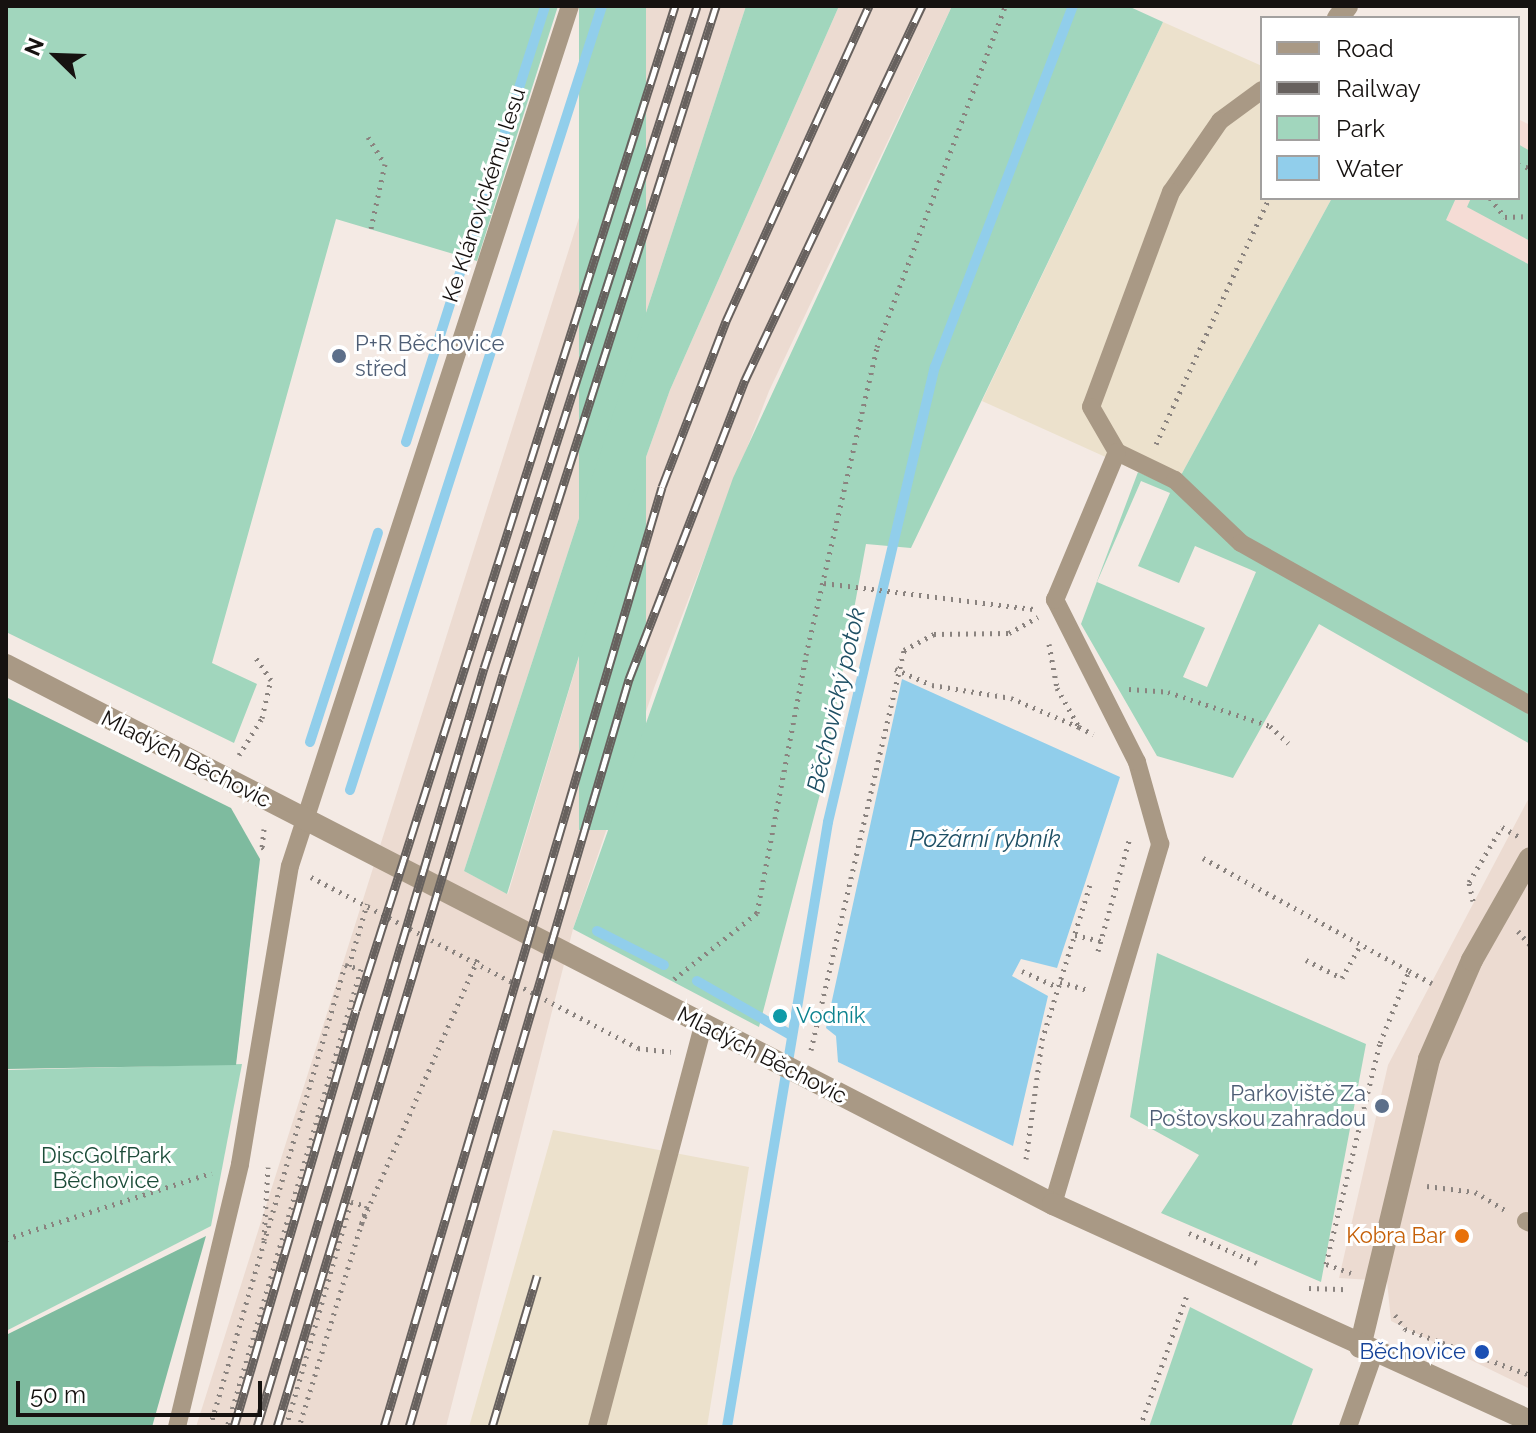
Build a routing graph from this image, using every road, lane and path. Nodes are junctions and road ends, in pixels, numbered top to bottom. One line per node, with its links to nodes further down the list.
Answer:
1 (570, 6): 22 (lane, Ke Klánovickému lesu)
2 (1005, 6): 11 (path)
3 (1260, 91): 9 (lane)
4 (368, 137): 8 (path)
5 (1268, 200): 10 (path)
6 (1492, 200): 7 (path)
7 (1530, 216)
8 (371, 228)
9 (1117, 452): 10 (lane); 12 (lane)
10 (1145, 466): 17 (lane)
11 (824, 583): 12 (path); 39 (path)
12 (1055, 600): 15 (path); 18 (path); 49 (lane)
13 (254, 655): 21 (path)
14 (6, 665): 22 (street, Mladých Běchovic)
15 (895, 669): 18 (path); 45 (path)
16 (1122, 689): 20 (path)
17 (1530, 705)
18 (1079, 727): 19 (path)
19 (1101, 739)
20 (1288, 743)
21 (239, 756)
22 (303, 819): 26 (lane, Ke Klánovickému lesu); 43 (street, Mladých Běchovic)
23 (1134, 825): 30 (path)
24 (1203, 858): 31 (path)
25 (1530, 858): 48 (street)
26 (290, 866): 28 (path); 47 (lane, Ke Klánovickému lesu)
27 (1090, 885): 29 (path)
28 (367, 904): 32 (path); 34 (path)
29 (1075, 935): 30 (path); 40 (path)
30 (1101, 941): 35 (path)
31 (1360, 945): 33 (path); 37 (path)
32 (478, 959): 44 (path); 51 (path)
33 (1306, 960)
34 (349, 966): 59 (path); 60 (path)
35 (1094, 966)
36 (1022, 971): 40 (path)
37 (1409, 971)
38 (1091, 978): 41 (path)
39 (666, 984)
40 (1059, 985): 41 (path); 46 (path)
41 (1088, 990): 42 (path)
42 (1083, 1005)
43 (703, 1025): 45 (street, Mladých Běchovic); 63 (lane)
44 (638, 1048)
45 (806, 1065): 49 (street, Mladých Běchovic)
46 (1026, 1160)
47 (240, 1164): 52 (path); 58 (lane, Ke Klánovickému lesu)
48 (1398, 1181): 50 (path); 55 (street)
49 (1053, 1204): 55 (street, Mladých Běchovic)
50 (1528, 1222)
51 (361, 1225): 61 (path); 62 (path)
52 (6, 1239)
53 (1187, 1295): 64 (path)
54 (1396, 1307): 56 (path)
55 (1367, 1350): 57 (street, Mladých Běchovic); 65 (lane)
56 (1530, 1375)
57 (1530, 1421)
58 (177, 1427)
59 (210, 1427)
60 (227, 1427)
61 (286, 1427)
62 (299, 1427)
63 (597, 1427)
64 (1140, 1427)
65 (1348, 1427)

